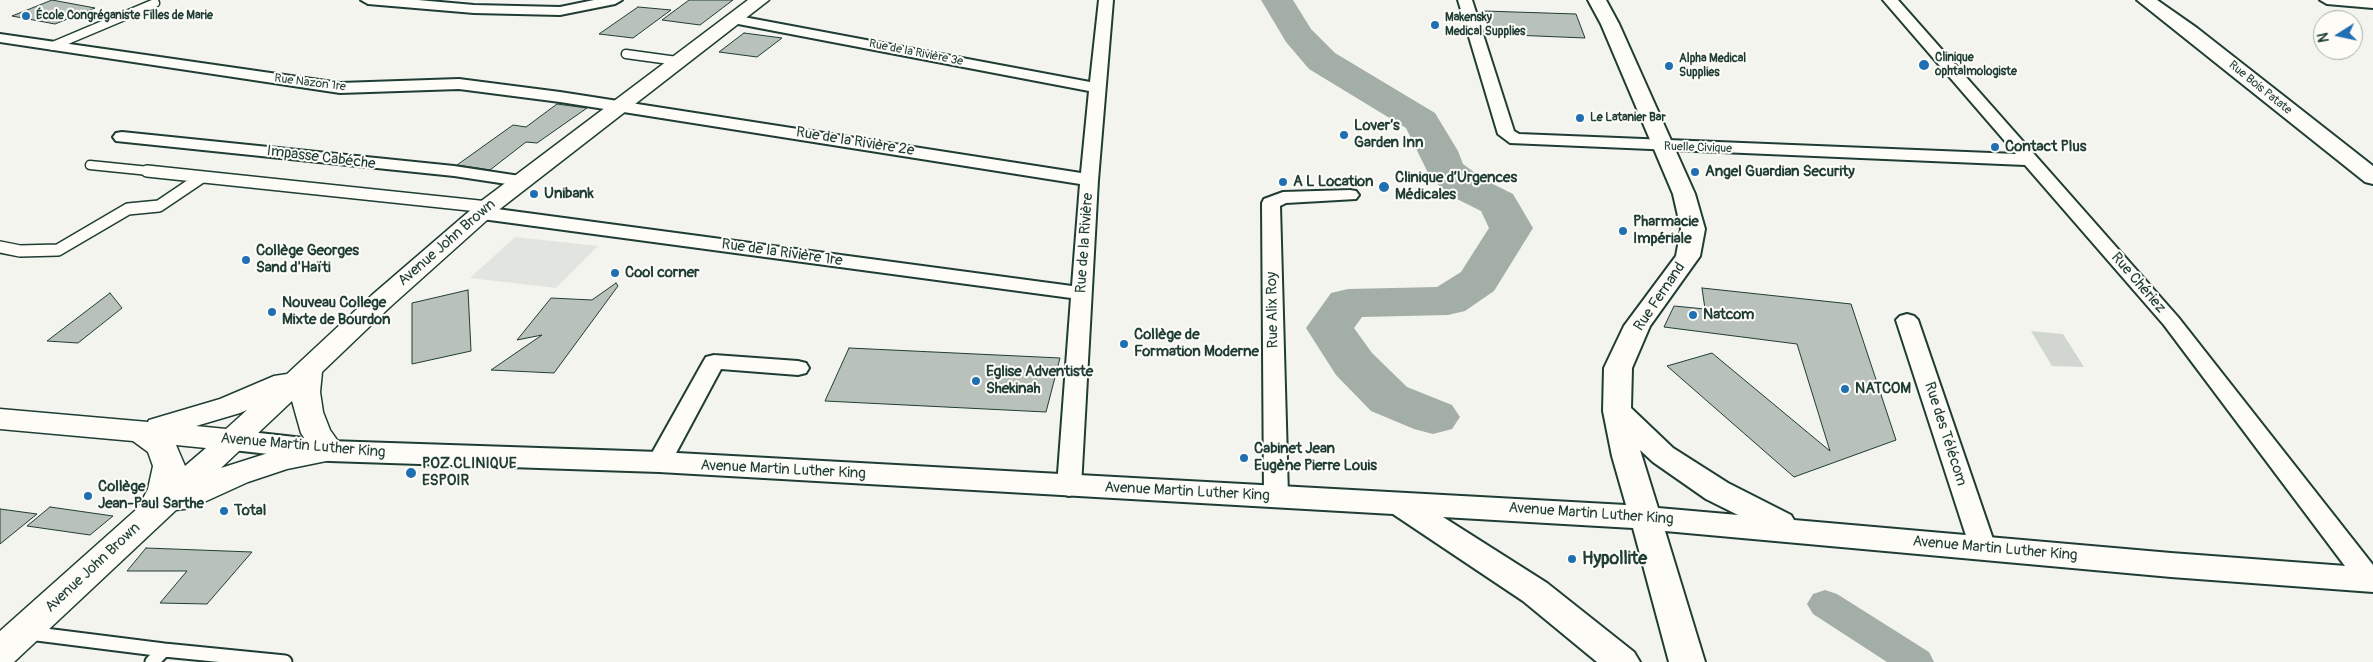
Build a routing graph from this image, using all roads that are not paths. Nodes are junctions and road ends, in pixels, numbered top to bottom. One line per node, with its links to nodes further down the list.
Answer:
1 (368, 0): 11 (street)
2 (615, 0): 11 (street)
3 (760, 0): 14 (main road, Avenue John Brown)
4 (1106, 0): 19 (street, Rue de la Rivière)
5 (1465, 0): 22 (street, Ruelle Civique)
6 (1597, 0): 22 (street, Rue Fernand)
7 (1890, 0): 23 (street, Rue Chériez)
8 (2146, 0): 25 (street, Rue Bois Patate)
9 (2327, 0): 10 (street)
10 (2350, 1): 13 (street)
11 (415, 2)
12 (155, 3): 16 (lane)
13 (2373, 4)
14 (733, 19): 18 (main road, Avenue John Brown); 19 (street, Rue de la Rivière 3e)
15 (0, 38): 16 (street, Rue Nazon 1re)
16 (54, 46): 20 (street, Rue Nazon 1re)
17 (626, 54): 18 (lane)
18 (677, 61): 20 (main road, Avenue John Brown)
19 (1099, 88): 27 (street, Rue de la Rivière)
20 (622, 105): 27 (street, Rue de la Rivière 2e); 28 (main road, Avenue John Brown)
21 (122, 136): 28 (street, Impasse Cabéche)
22 (1663, 147): 23 (street, Ruelle Civique); 36 (street, Rue Fernand)
23 (2031, 160): 49 (street, Rue Chériez)
24 (90, 165): 26 (lane)
25 (2373, 177)
26 (202, 178): 30 (lane); 31 (lane)
27 (1089, 180): 32 (street, Rue de la Rivière)
28 (520, 181): 30 (main road, Avenue John Brown)
29 (1350, 195): 43 (street, Rue Alix Roy)
30 (485, 210): 32 (street, Rue de la Rivière 1re); 35 (main road, Avenue John Brown)
31 (0, 246)
32 (1081, 293): 42 (street, Rue de la Rivière)
33 (1907, 320): 48 (street, Rue des Télécom)
34 (798, 368): 41 (street)
35 (308, 370): 38 (main road); 39 (main road, Avenue John Brown); 40 (main road)
36 (1617, 411): 45 (street, Rue Fernand); 47 (street)
37 (0, 419): 38 (main road, Avenue Martin Luther King)
38 (141, 432): 39 (main road, Avenue Martin Luther King); 46 (main road)
39 (234, 440): 40 (street, Avenue Martin Luther King); 46 (main road, Avenue John Brown)
40 (330, 451): 41 (street, Avenue Martin Luther King); 46 (main road)
41 (659, 462): 42 (street, Avenue Martin Luther King)
42 (1069, 486): 43 (street, Avenue Martin Luther King)
43 (1276, 496): 44 (street, Avenue Martin Luther King)
44 (1397, 502): 45 (street, Avenue Martin Luther King); 55 (street)
45 (1644, 518): 47 (street, Avenue Martin Luther King); 56 (street, Rue Fernand)
46 (145, 520): 50 (main road, Avenue John Brown)
47 (1792, 529): 48 (street, Avenue Martin Luther King)
48 (1983, 548): 49 (street, Avenue Martin Luther King)
49 (2371, 580)
50 (23, 632): 51 (lane); 52 (main road, Avenue John Brown)
51 (164, 650): 53 (lane); 54 (lane)
52 (0, 654)
53 (152, 662)
54 (285, 662)
55 (1622, 662)
56 (1687, 662)

